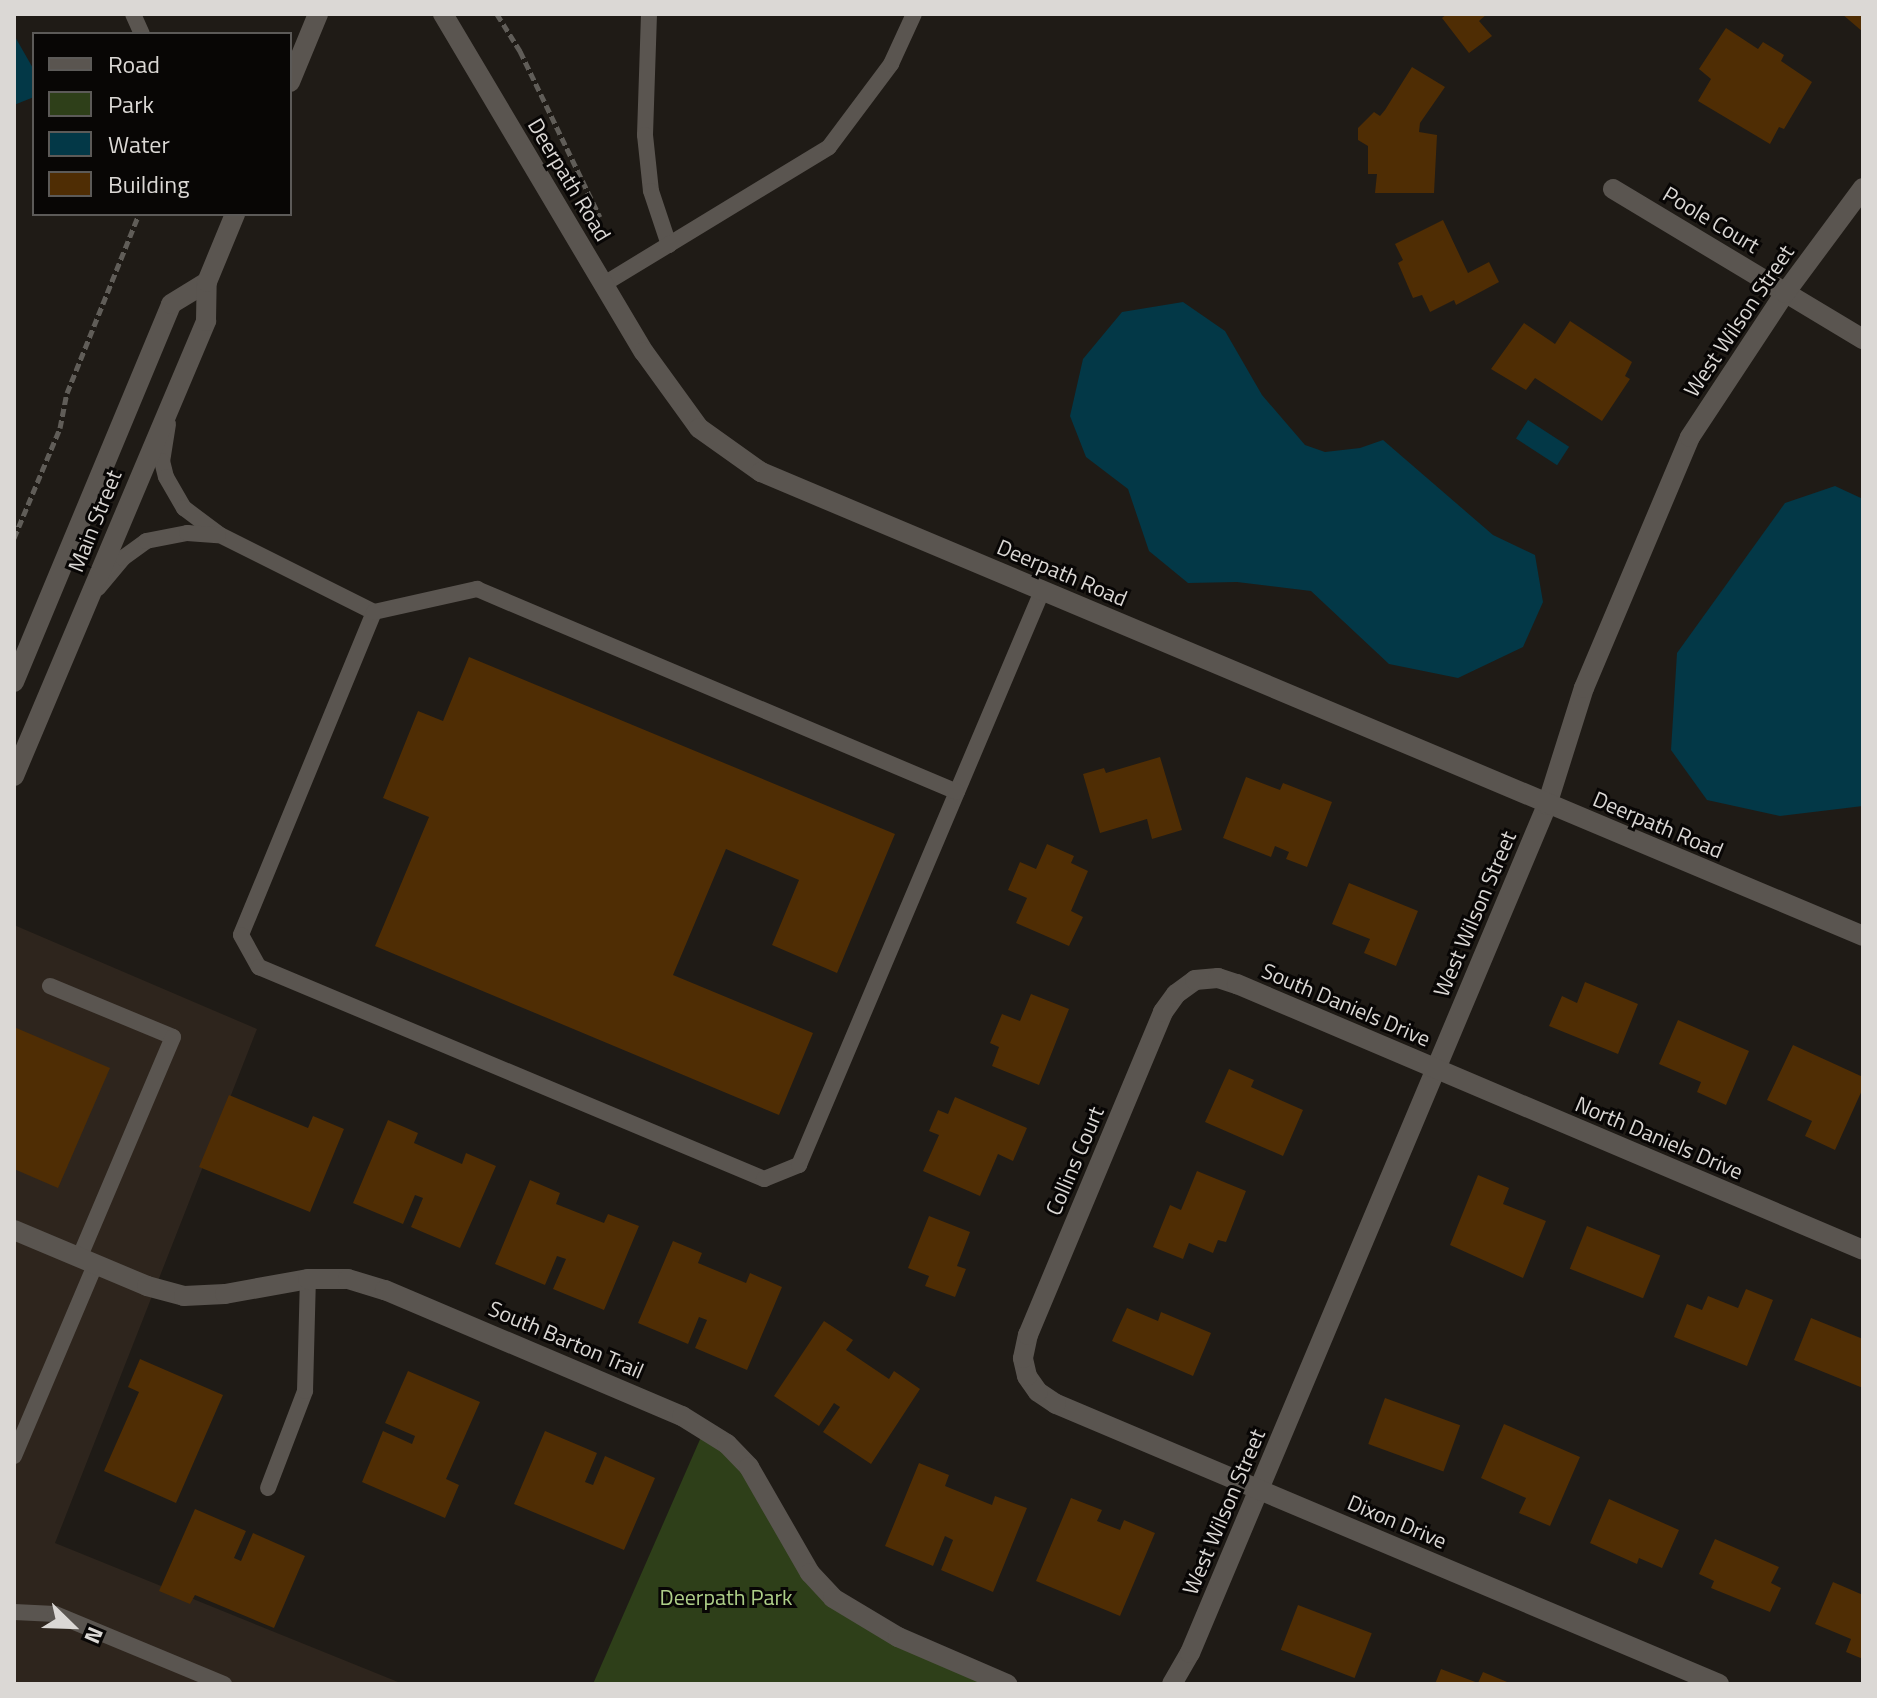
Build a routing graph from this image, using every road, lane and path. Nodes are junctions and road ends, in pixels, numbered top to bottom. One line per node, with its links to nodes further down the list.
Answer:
1 (318, 14): 6 (street)
2 (443, 14): 14 (street, Deerpath Road)
3 (497, 14): 11 (path)
4 (649, 14): 12 (lane)
5 (914, 14): 12 (lane)
6 (292, 77)
7 (1863, 188): 15 (street, West Wilson Street)
8 (1613, 189): 15 (street, Poole Court)
9 (138, 216): 19 (path)
10 (234, 216): 13 (street, Main Street)
11 (600, 217)
12 (669, 245): 14 (lane)
13 (207, 282): 17 (street, Main Street); 23 (street, Main Street)
14 (604, 284): 20 (street, Deerpath Road)
15 (1785, 293): 16 (street, Poole Court); 26 (street, West Wilson Street)
16 (1863, 339)
17 (171, 405): 18 (lane); 21 (street, Main Street)
18 (220, 535): 21 (lane); 22 (lane)
19 (14, 538)
20 (1042, 591): 25 (lane); 26 (street, Deerpath Road)
21 (89, 597): 24 (street, Main Street)
22 (374, 612): 25 (lane); 25 (lane)
23 (14, 682)
24 (14, 776)
25 (957, 792)
26 (1547, 805): 27 (street, Deerpath Road); 30 (street, West Wilson Street)
27 (1863, 936)
28 (1237, 984): 30 (street, South Daniels Drive); 35 (street, Collins Court)
29 (50, 986): 33 (lane)
30 (1436, 1070): 32 (street, North Daniels Drive); 38 (street, West Wilson Street)
31 (14, 1230): 33 (street, South Barton Trail)
32 (1863, 1250)
33 (87, 1261): 34 (street, South Barton Trail); 36 (lane)
34 (308, 1279): 37 (lane); 41 (street, South Barton Trail)
35 (1056, 1404): 38 (street, Dixon Drive)
36 (14, 1456)
37 (268, 1488)
38 (1259, 1490): 42 (street, West Wilson Street); 43 (street, Dixon Drive)
39 (14, 1612): 40 (lane)
40 (224, 1684)
41 (1007, 1684)
42 (1172, 1684)
43 (1719, 1684)

